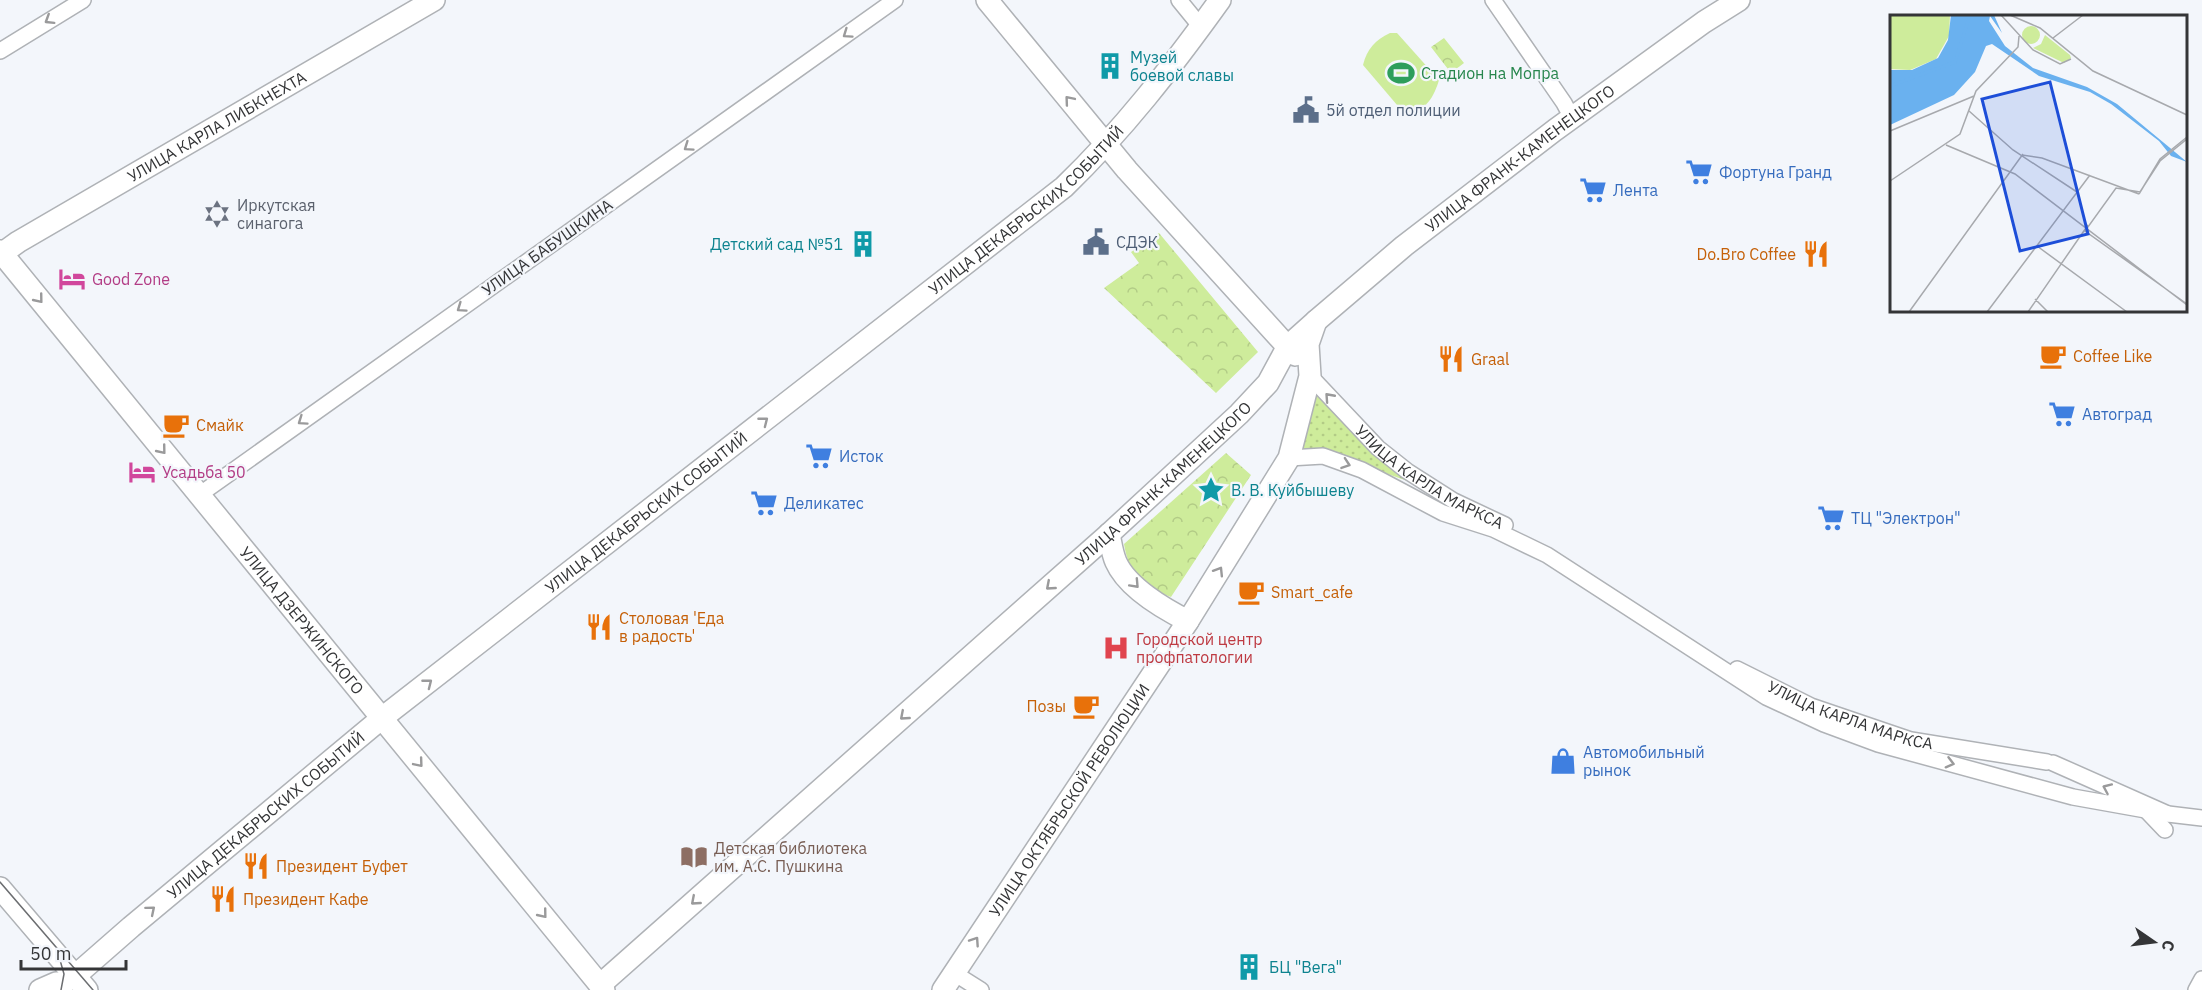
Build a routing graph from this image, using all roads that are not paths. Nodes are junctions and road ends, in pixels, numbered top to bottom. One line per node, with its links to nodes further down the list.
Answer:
1 (83, 0): 10 (street, one-way to 10)
2 (434, 0): 13 (main road, УЛИЦА КАРЛА ЛИБКНЕХТА)
3 (895, 0): 20 (street, УЛИЦА БАБУШКИНА, one-way to 20)
4 (987, 0): 12 (main road, УЛИЦА КАРЛА МАРКСА, one-way to 4)
5 (1179, 0): 9 (street)
6 (1220, 0): 9 (main road, УЛИЦА ДЕКАБРЬСКИХ СОБЫТИЙ)
7 (1493, 0): 11 (street)
8 (1739, 0): 11 (main road, УЛИЦА ФРАНК-КАМЕНЕЦКОГО)
9 (1201, 27): 12 (main road, УЛИЦА ДЕКАБРЬСКИХ СОБЫТИЙ)
10 (0, 51)
11 (1572, 118): 14 (main road, УЛИЦА ФРАНК-КАМЕНЕЦКОГО)
12 (1107, 145): 15 (main road, УЛИЦА КАРЛА МАРКСА); 23 (main road, УЛИЦА ДЕКАБРЬСКИХ СОБЫТИЙ, one-way to 12)
13 (1, 253): 20 (main road, УЛИЦА ДЗЕРЖИНСКОГО, one-way to 20)
14 (1316, 321): 15 (main road, УЛИЦА ФРАНК-КАМЕНЕЦКОГО); 16 (main road, УЛИЦА ОКТЯБРЬСКОЙ РЕВОЛЮЦИИ)
15 (1288, 346): 16 (main road, УЛИЦА КАРЛА МАРКСА); 17 (main road, УЛИЦА ФРАНК-КАМЕНЕЦКОГО)
16 (1310, 376): 18 (main road, УЛИЦА ОКТЯБРЬСКОЙ РЕВОЛЮЦИИ); 24 (street, УЛИЦА КАРЛА МАРКСА, one-way to 16)
17 (1268, 383): 18 (main road); 21 (main road, УЛИЦА ФРАНК-КАМЕНЕЦКОГО)
18 (1303, 404): 19 (main road, УЛИЦА ОКТЯБРЬСКОЙ РЕВОЛЮЦИИ)
19 (1289, 458): 22 (main road, УЛИЦА ОКТЯБРЬСКОЙ РЕВОЛЮЦИИ, one-way to 19); 25 (street, one-way to 25)
20 (199, 495): 23 (main road, УЛИЦА ДЗЕРЖИНСКОГО)
21 (1109, 534): 22 (main road, one-way to 22); 34 (main road, УЛИЦА ФРАНК-КАМЕНЕЦКОГО, one-way to 34)
22 (1188, 621): 32 (main road, УЛИЦА ОКТЯБРЬСКОЙ РЕВОЛЮЦИИ, one-way to 22)
23 (382, 718): 33 (main road, УЛИЦА ДЕКАБРЬСКИХ СОБЫТИЙ, one-way to 23); 34 (main road, УЛИЦА ДЗЕРЖИНСКОГО, one-way to 34)
24 (2050, 763): 25 (street); 27 (street, УЛИЦА КАРЛА МАРКСА, one-way to 24)
25 (2045, 789): 26 (street)
26 (2145, 809): 27 (street); 29 (street)
27 (2168, 814): 28 (street)
28 (2202, 818)
29 (2165, 830)
30 (0, 888): 33 (main road)
31 (2202, 979): 37 (street)
32 (948, 982): 36 (street)
33 (81, 983): 35 (main road, УЛИЦА ДЕКАБРЬСКИХ СОБЫТИЙ)
34 (602, 987)
35 (40, 990)
36 (981, 990)
37 (2196, 990)

